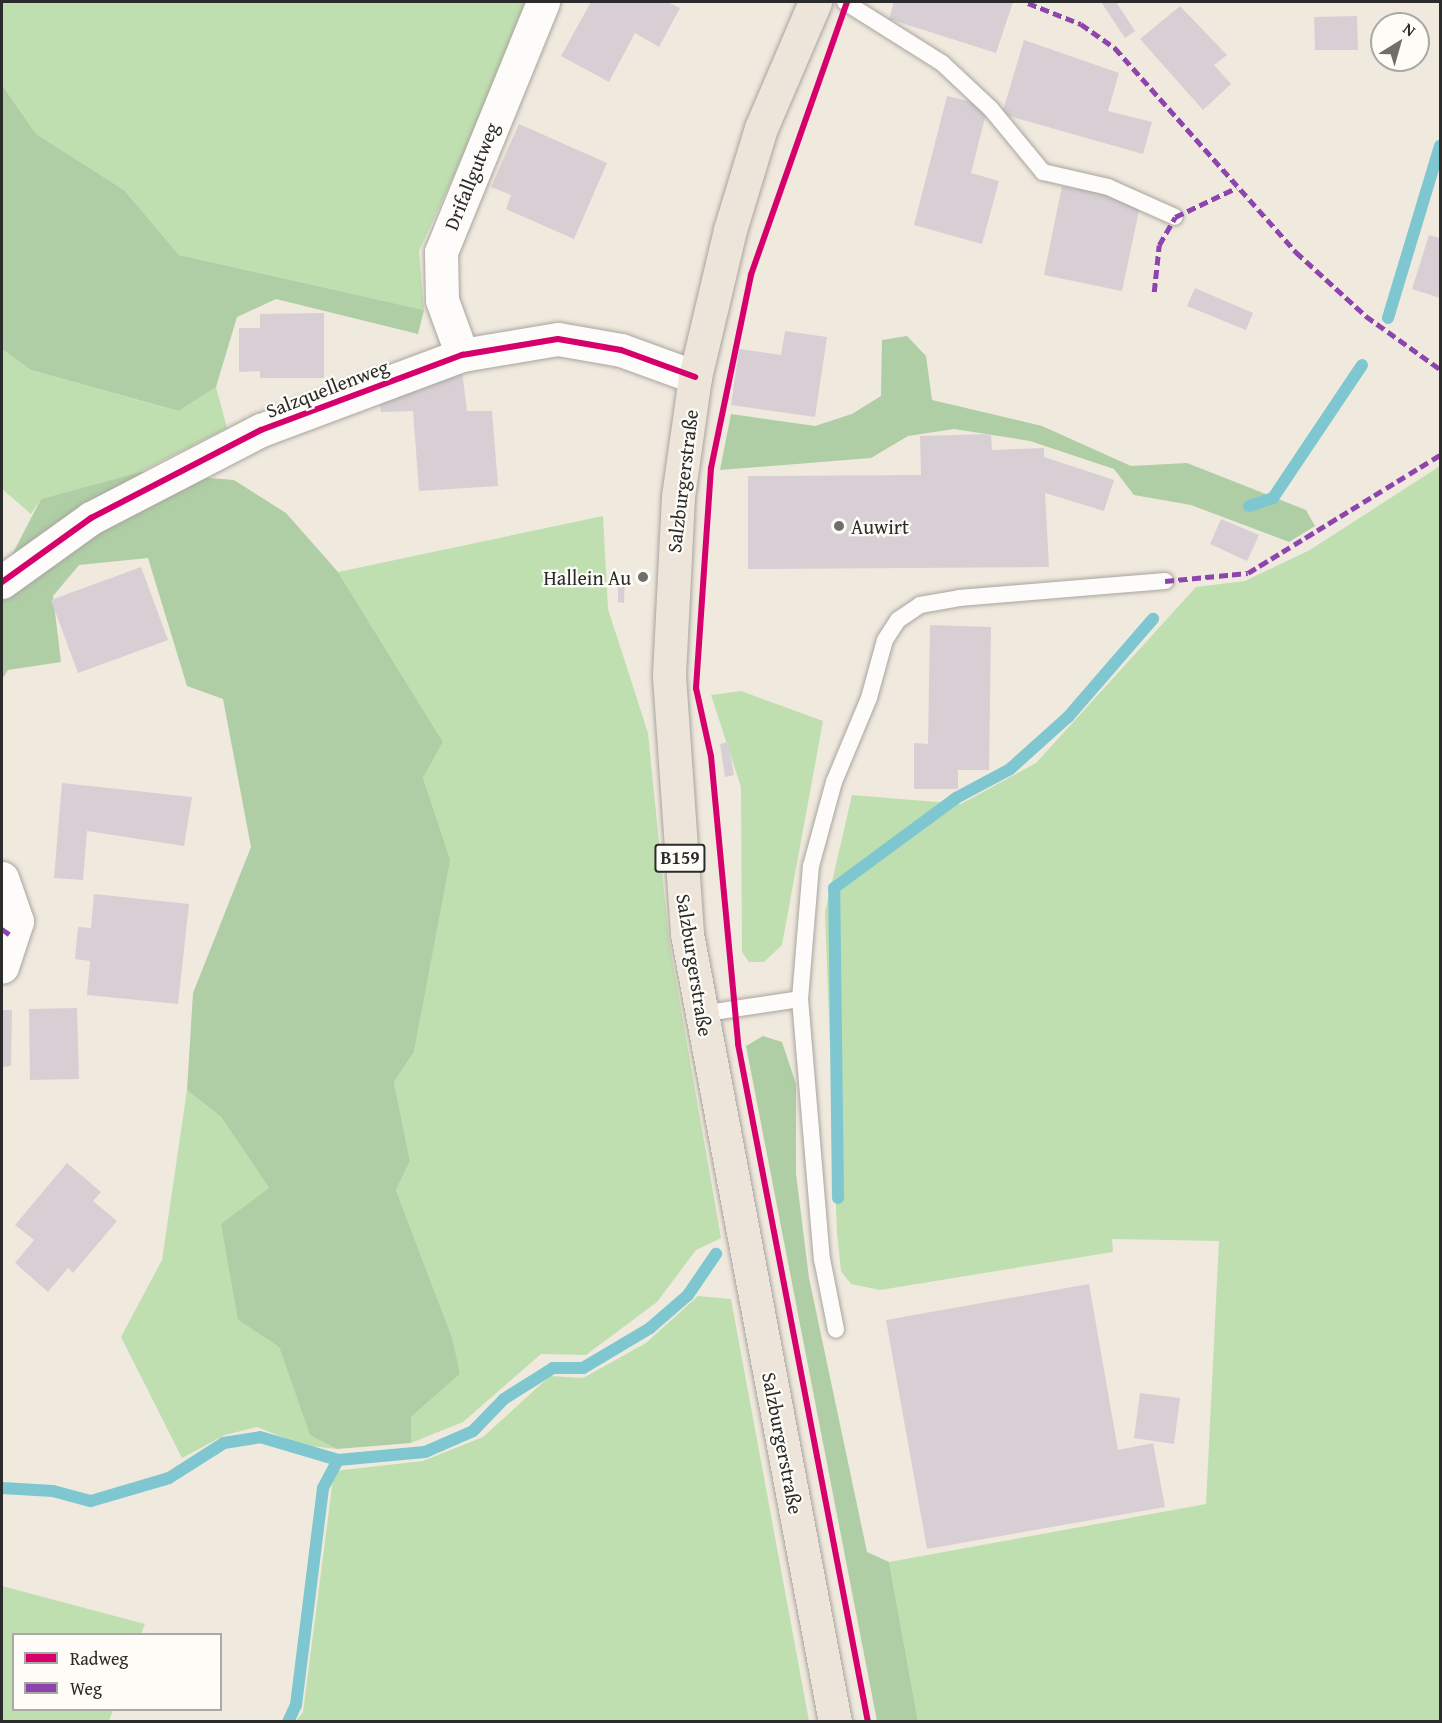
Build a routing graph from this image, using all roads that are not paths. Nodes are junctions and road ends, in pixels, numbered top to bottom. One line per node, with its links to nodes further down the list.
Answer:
1 (543, 2): 5 (street, Drifallgutweg)
2 (815, 2): 6 (main road, Salzburgerstraße / B159)
3 (845, 2): 4 (lane)
4 (1175, 217)
5 (462, 355): 6 (street, Salzquellenweg); 8 (street, Salzquellenweg)
6 (695, 377): 12 (main road, Salzburgerstraße / B159)
7 (1165, 581): 11 (lane)
8 (2, 582)
9 (2, 878): 10 (street)
10 (2, 967)
11 (800, 999): 12 (lane); 13 (lane)
12 (701, 1014): 14 (main road, Salzburgerstraße / B159)
13 (836, 1330)
14 (835, 1722)

